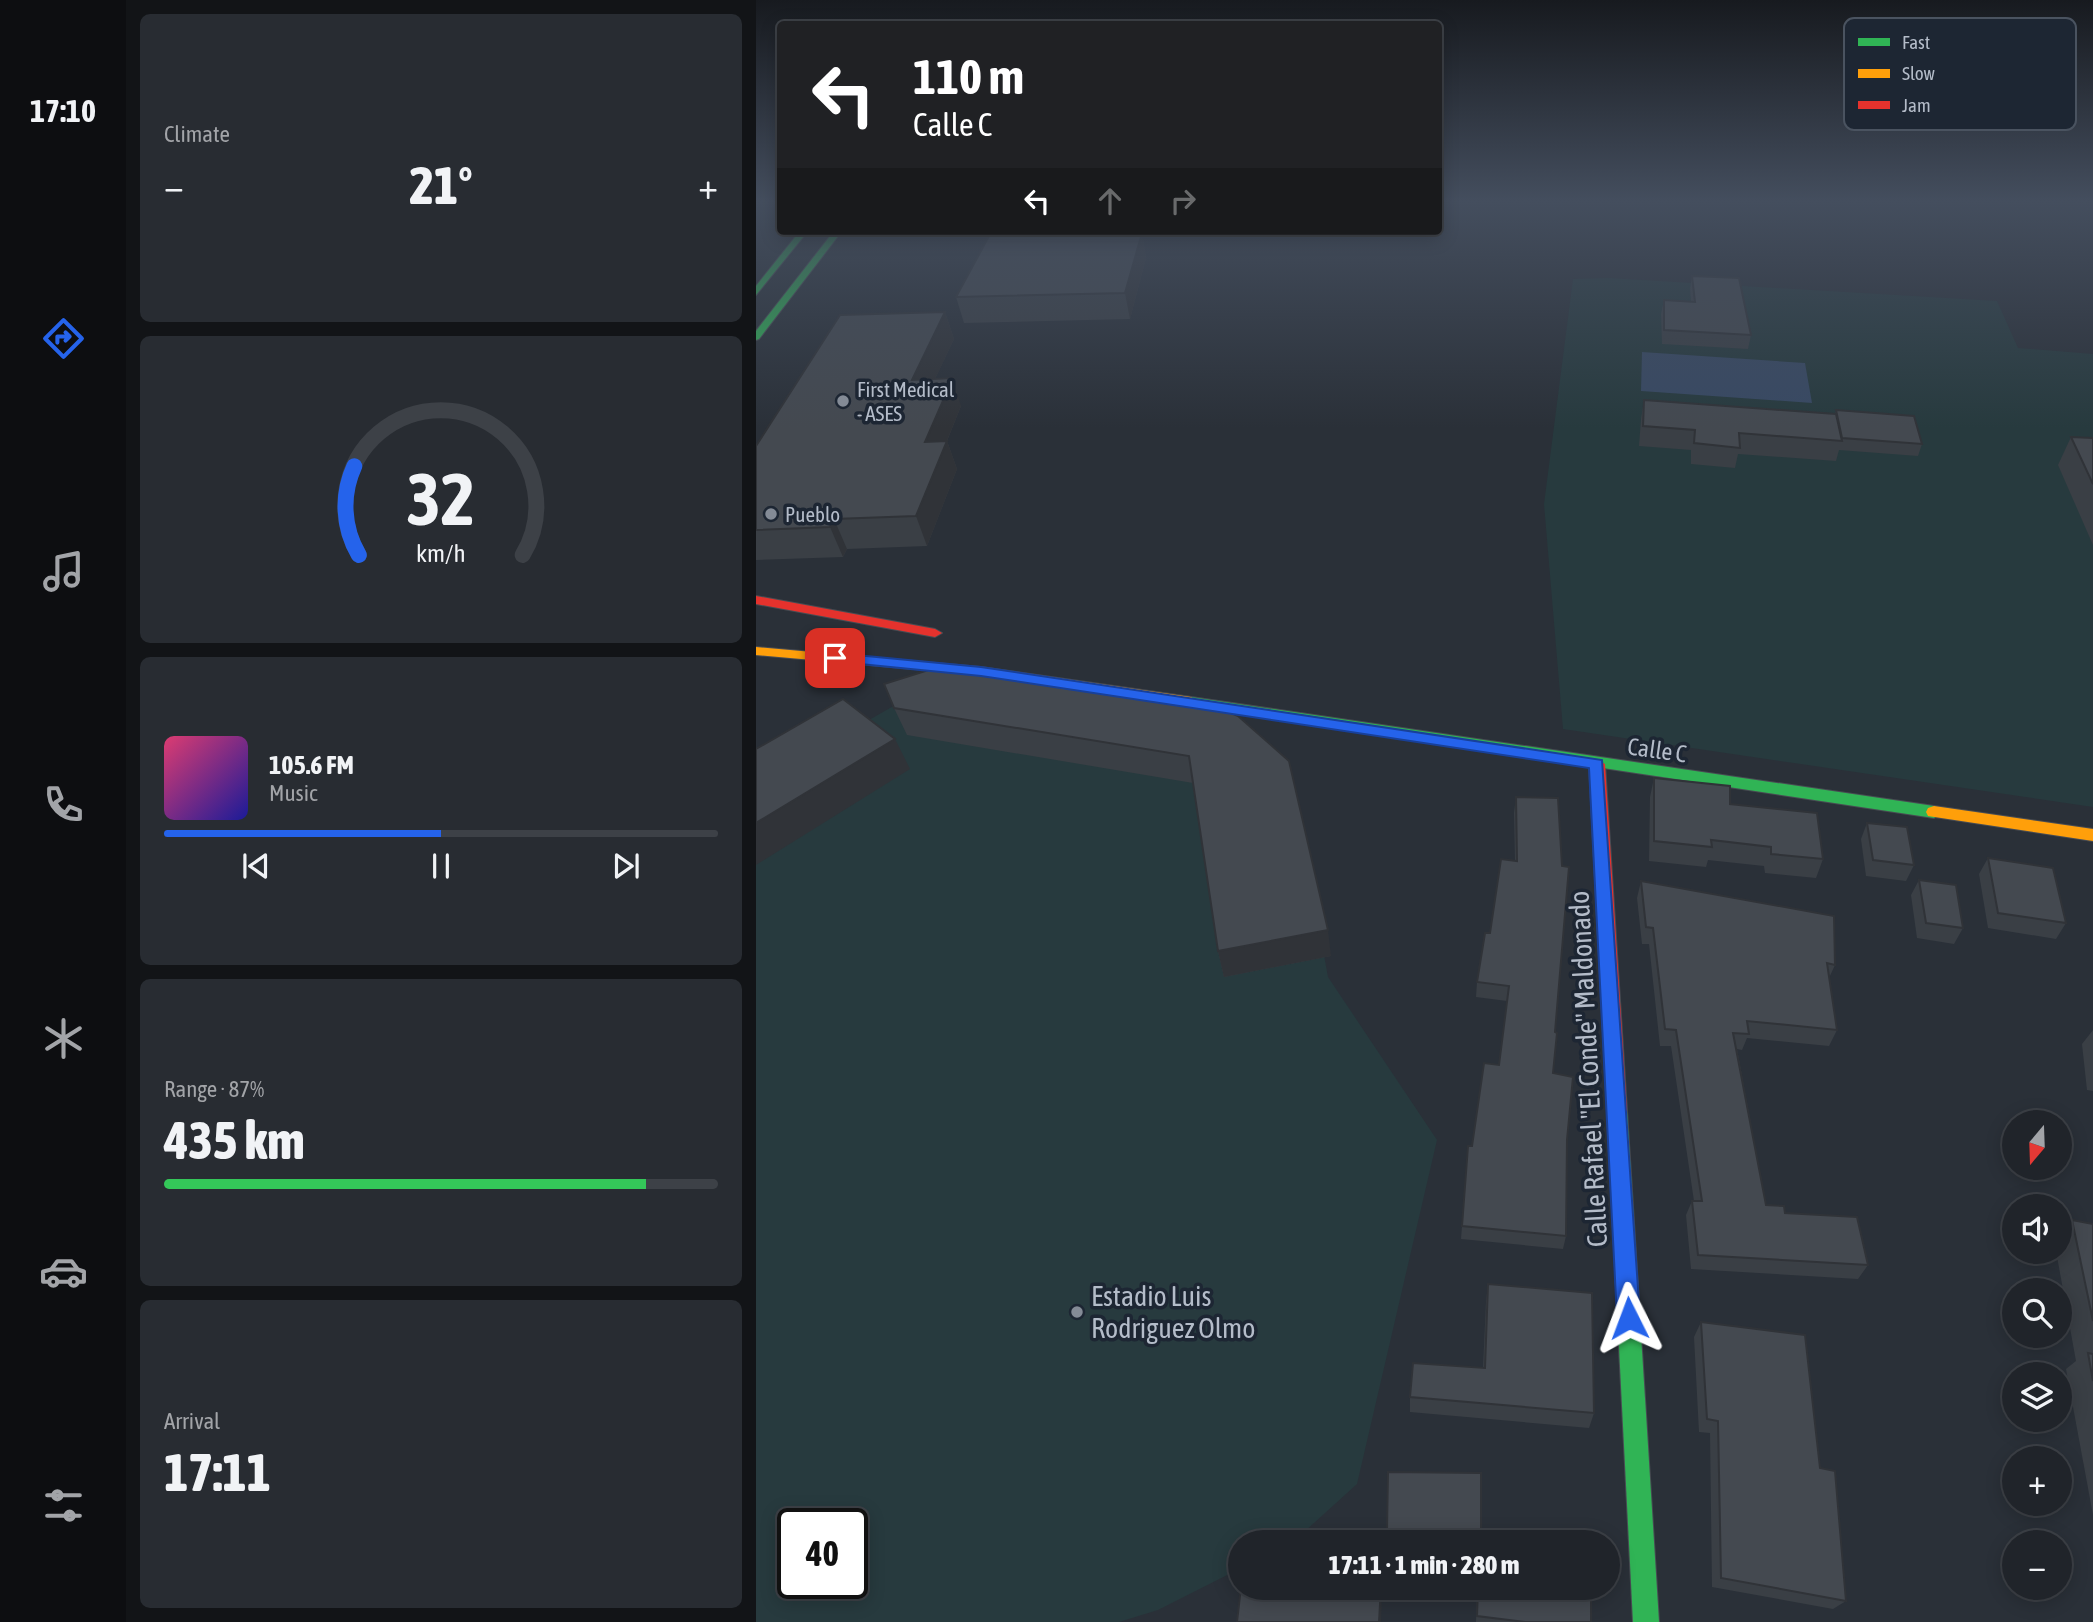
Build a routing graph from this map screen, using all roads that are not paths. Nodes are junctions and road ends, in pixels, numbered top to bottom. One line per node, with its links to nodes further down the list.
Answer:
1 (768, 277): 3 (street)
2 (803, 277): 4 (street)
3 (756, 292)
4 (756, 337)
5 (756, 600): 6 (street)
6 (935, 633)
7 (756, 650): 8 (street, Calle C)
8 (1597, 764): 9 (street, Calle C); 10 (street, Calle Rafael "El Conde" Maldonado)
9 (2093, 835)
10 (1646, 1622)

